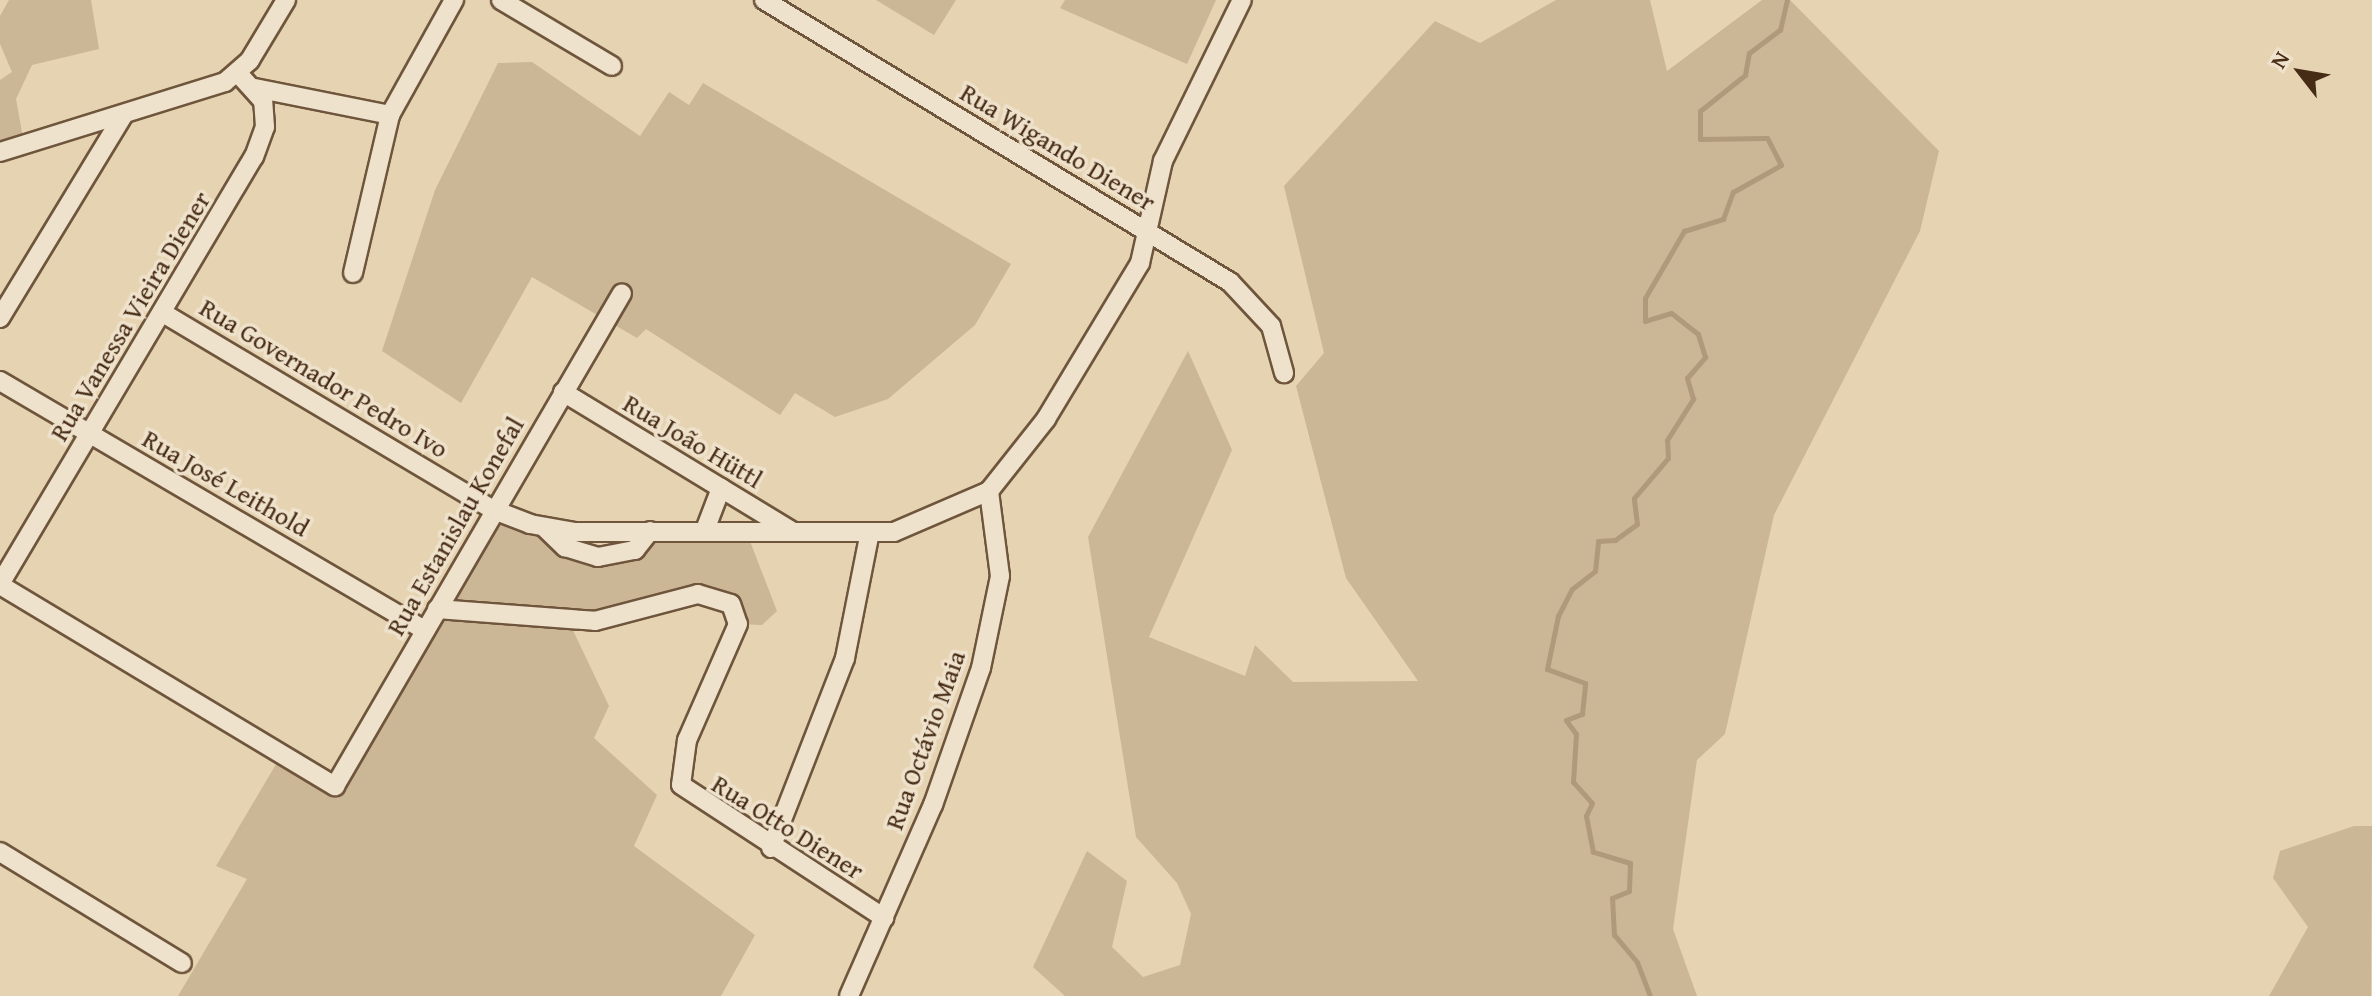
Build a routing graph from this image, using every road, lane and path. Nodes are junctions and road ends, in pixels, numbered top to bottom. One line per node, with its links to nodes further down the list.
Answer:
1 (286, 0): 7 (street)
2 (454, 0): 9 (street)
3 (501, 0): 6 (street)
4 (764, 0): 12 (street, Rua Wigando Diener)
5 (1242, 0): 12 (street, Rua Governador Pedro Ivo)
6 (612, 66)
7 (238, 73): 8 (street); 10 (street)
8 (255, 88): 9 (street); 15 (street, Rua Vanessa Vieira Diener)
9 (390, 115): 13 (street)
10 (123, 116): 11 (street); 16 (street)
11 (0, 152)
12 (1149, 232): 17 (street, Rua Wigando Diener); 22 (street, Rua Governador Pedro Ivo)
13 (353, 273)
14 (622, 293): 19 (street, Rua Estanislau Konefal)
15 (163, 313): 20 (street, Rua Vanessa Vieira Diener); 23 (street, Rua Governador Pedro Ivo)
16 (0, 318)
17 (1284, 373)
18 (0, 381): 20 (street, Rua José Leithold)
19 (563, 392): 21 (street, Rua João Hüttl); 23 (street, Rua Estanislau Konefal)
20 (90, 433): 27 (street, Rua Vanessa Vieira Diener); 29 (street, Rua José Leithold)
21 (721, 488): 24 (street); 25 (street, Rua João Hüttl)
22 (989, 491): 26 (street, Rua Governador Pedro Ivo); 32 (street, Rua Octávio Maia)
23 (494, 510): 24 (street, Rua Governador Pedro Ivo); 28 (street, Rua Estanislau Konefal)
24 (705, 530): 25 (street, Rua Governador Pedro Ivo)
25 (795, 534): 26 (street, Rua Governador Pedro Ivo)
26 (869, 537): 30 (street)
27 (0, 585): 29 (street, Rua Estanislau Konefal)
28 (437, 609): 29 (street, Rua Estanislau Konefal); 30 (street, Rua Otto Diener)
29 (425, 630)
30 (771, 848): 32 (street, Rua Otto Diener)
31 (0, 852): 33 (street)
32 (884, 918): 34 (street, Rua Octávio Maia)
33 (182, 963)
34 (849, 996)

